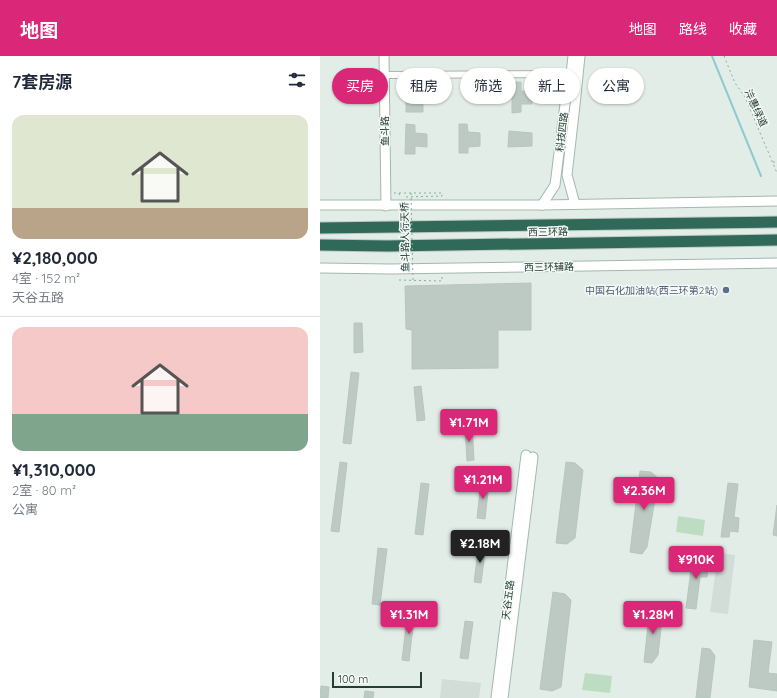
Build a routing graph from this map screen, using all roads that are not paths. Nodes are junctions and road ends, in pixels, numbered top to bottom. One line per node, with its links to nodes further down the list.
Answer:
1 (384, 56): 4 (street, 鱼斗路)
2 (574, 56): 5 (street, 科技四路)
3 (580, 56): 12 (street, 科技四路)
4 (384, 68)
5 (572, 68)
6 (524, 74): 7 (street)
7 (388, 75)
8 (384, 104): 14 (street, 鱼斗路)
9 (565, 104): 11 (street, 科技四路)
10 (777, 201): 12 (street)
11 (542, 204): 12 (street); 14 (street)
12 (574, 204)
13 (320, 206): 14 (street)
14 (386, 206)
15 (777, 222): 16 (highway, 西三环路)
16 (320, 228)
17 (777, 240): 18 (highway, 西三环路)
18 (320, 245)
19 (777, 263): 20 (street, 西三环辅路)
20 (320, 268)
21 (496, 698): 22 (street, 天谷五路)
22 (503, 698)

